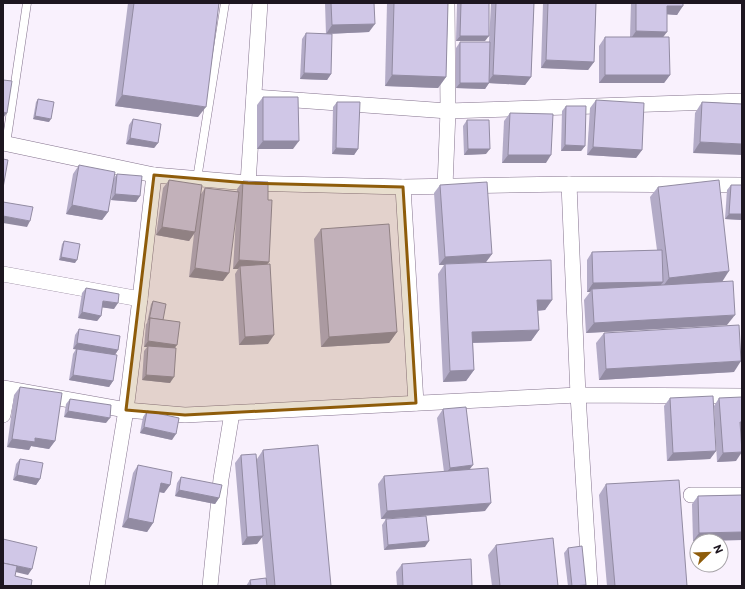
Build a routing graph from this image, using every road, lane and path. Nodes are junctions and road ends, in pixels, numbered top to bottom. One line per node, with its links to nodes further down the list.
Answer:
1 (27, 3): 8 (lane)
2 (225, 3): 10 (lane)
3 (260, 3): 5 (street)
4 (447, 3): 7 (street)
5 (254, 97): 7 (street); 11 (street)
6 (742, 102): 7 (street)
7 (448, 111): 15 (street)
8 (4, 143): 9 (street)
9 (154, 175): 10 (street); 17 (street)
10 (197, 179): 11 (street)
11 (248, 183): 14 (street)
12 (569, 184): 13 (street); 15 (street); 19 (street)
13 (742, 186)
14 (403, 187): 15 (street); 21 (street)
15 (445, 187)
16 (3, 274): 17 (street)
17 (140, 299): 22 (street)
18 (5, 389): 22 (street); 24 (street)
19 (578, 395): 20 (street); 21 (street); 29 (street)
20 (742, 396)
21 (416, 404): 23 (street)
22 (126, 410): 23 (street); 27 (street)
23 (232, 413): 28 (street)
24 (3, 415)
25 (691, 495): 26 (street)
26 (742, 495)
27 (97, 586)
28 (210, 586)
29 (590, 586)

